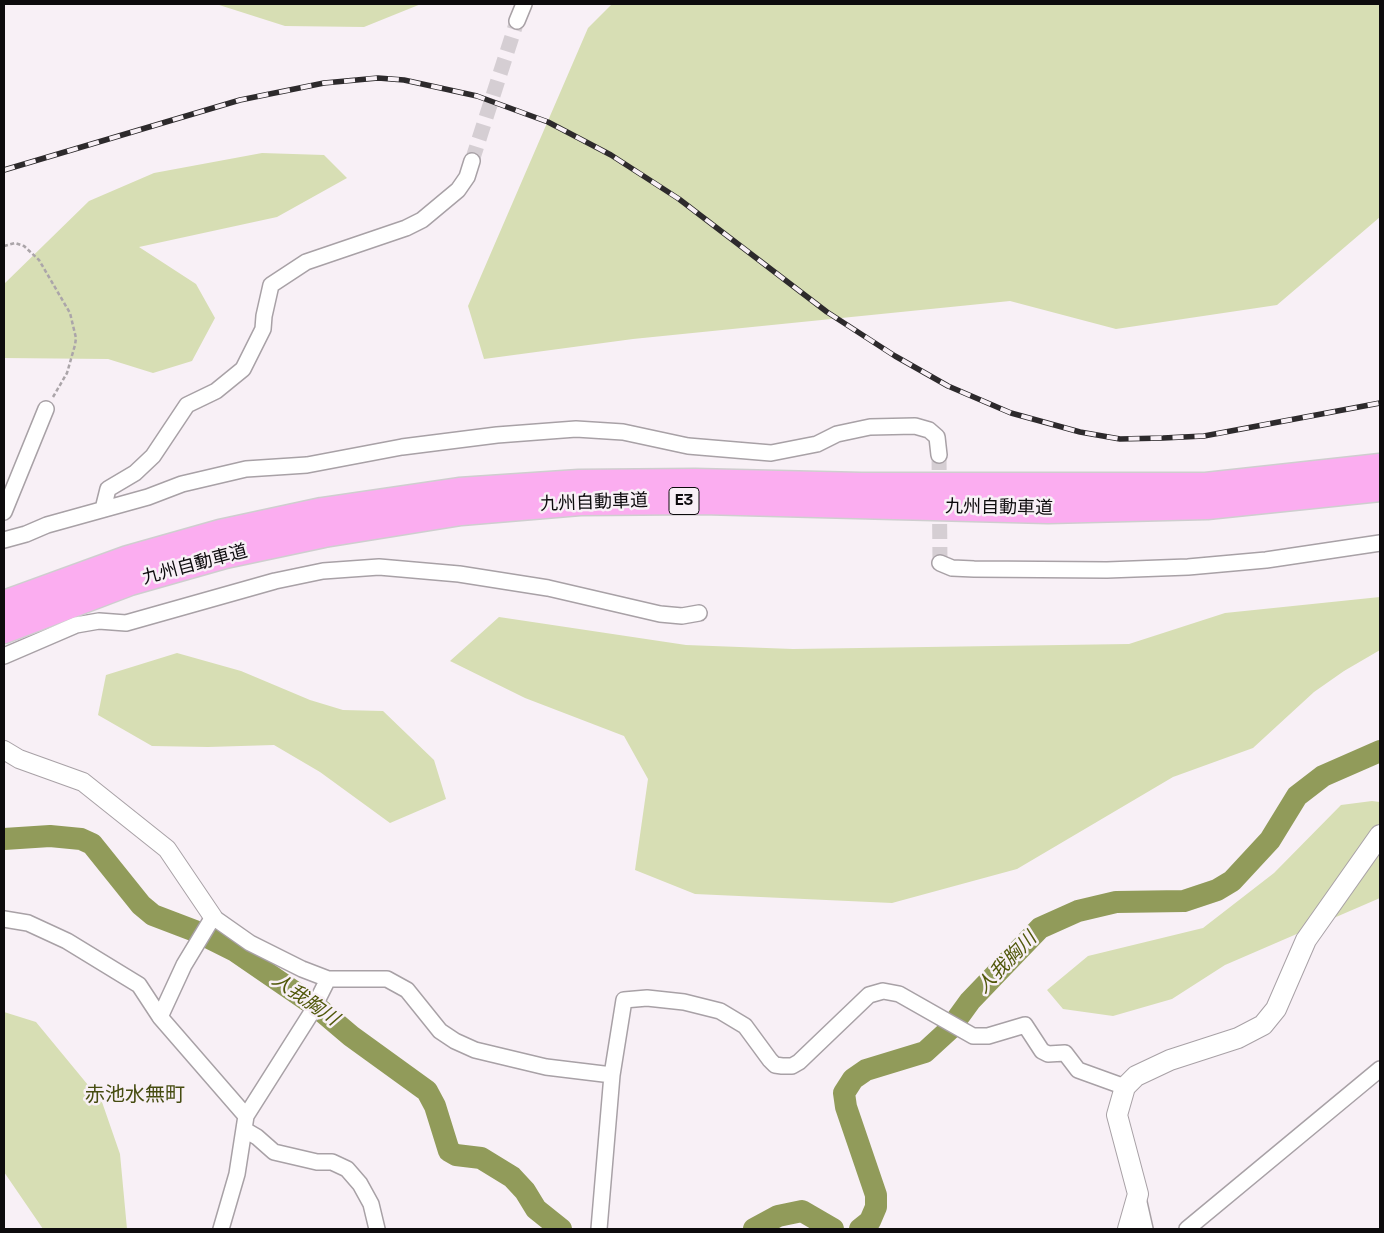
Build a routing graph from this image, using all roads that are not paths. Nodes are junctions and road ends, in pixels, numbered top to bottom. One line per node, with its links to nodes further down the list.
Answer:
1 (524, 4): 2 (street)
2 (517, 21)
3 (472, 161): 8 (street)
4 (46, 409): 9 (street)
5 (939, 454): 8 (street)
6 (1380, 467): 13 (highway, 九州自動車道 / E3)
7 (1380, 488): 15 (highway, 九州自動車道 / E3)
8 (103, 509): 10 (street)
9 (4, 512)
10 (4, 540)
11 (1380, 543): 12 (street)
12 (940, 563)
13 (4, 604)
14 (698, 613): 16 (street)
15 (4, 630)
16 (4, 656)
17 (4, 750): 19 (street)
18 (1380, 835): 25 (main road)
19 (213, 917): 21 (street); 22 (street)
20 (4, 919): 22 (street)
21 (328, 979): 24 (street); 26 (street)
22 (160, 1017): 26 (street)
23 (1380, 1069): 33 (street)
24 (612, 1075): 25 (street); 30 (street)
25 (1125, 1087): 27 (main road)
26 (246, 1123): 28 (street); 29 (street)
27 (1138, 1194): 31 (main road); 32 (street)
28 (221, 1229)
29 (377, 1229)
30 (599, 1229)
31 (1128, 1229)
32 (1145, 1229)
33 (1187, 1229)

